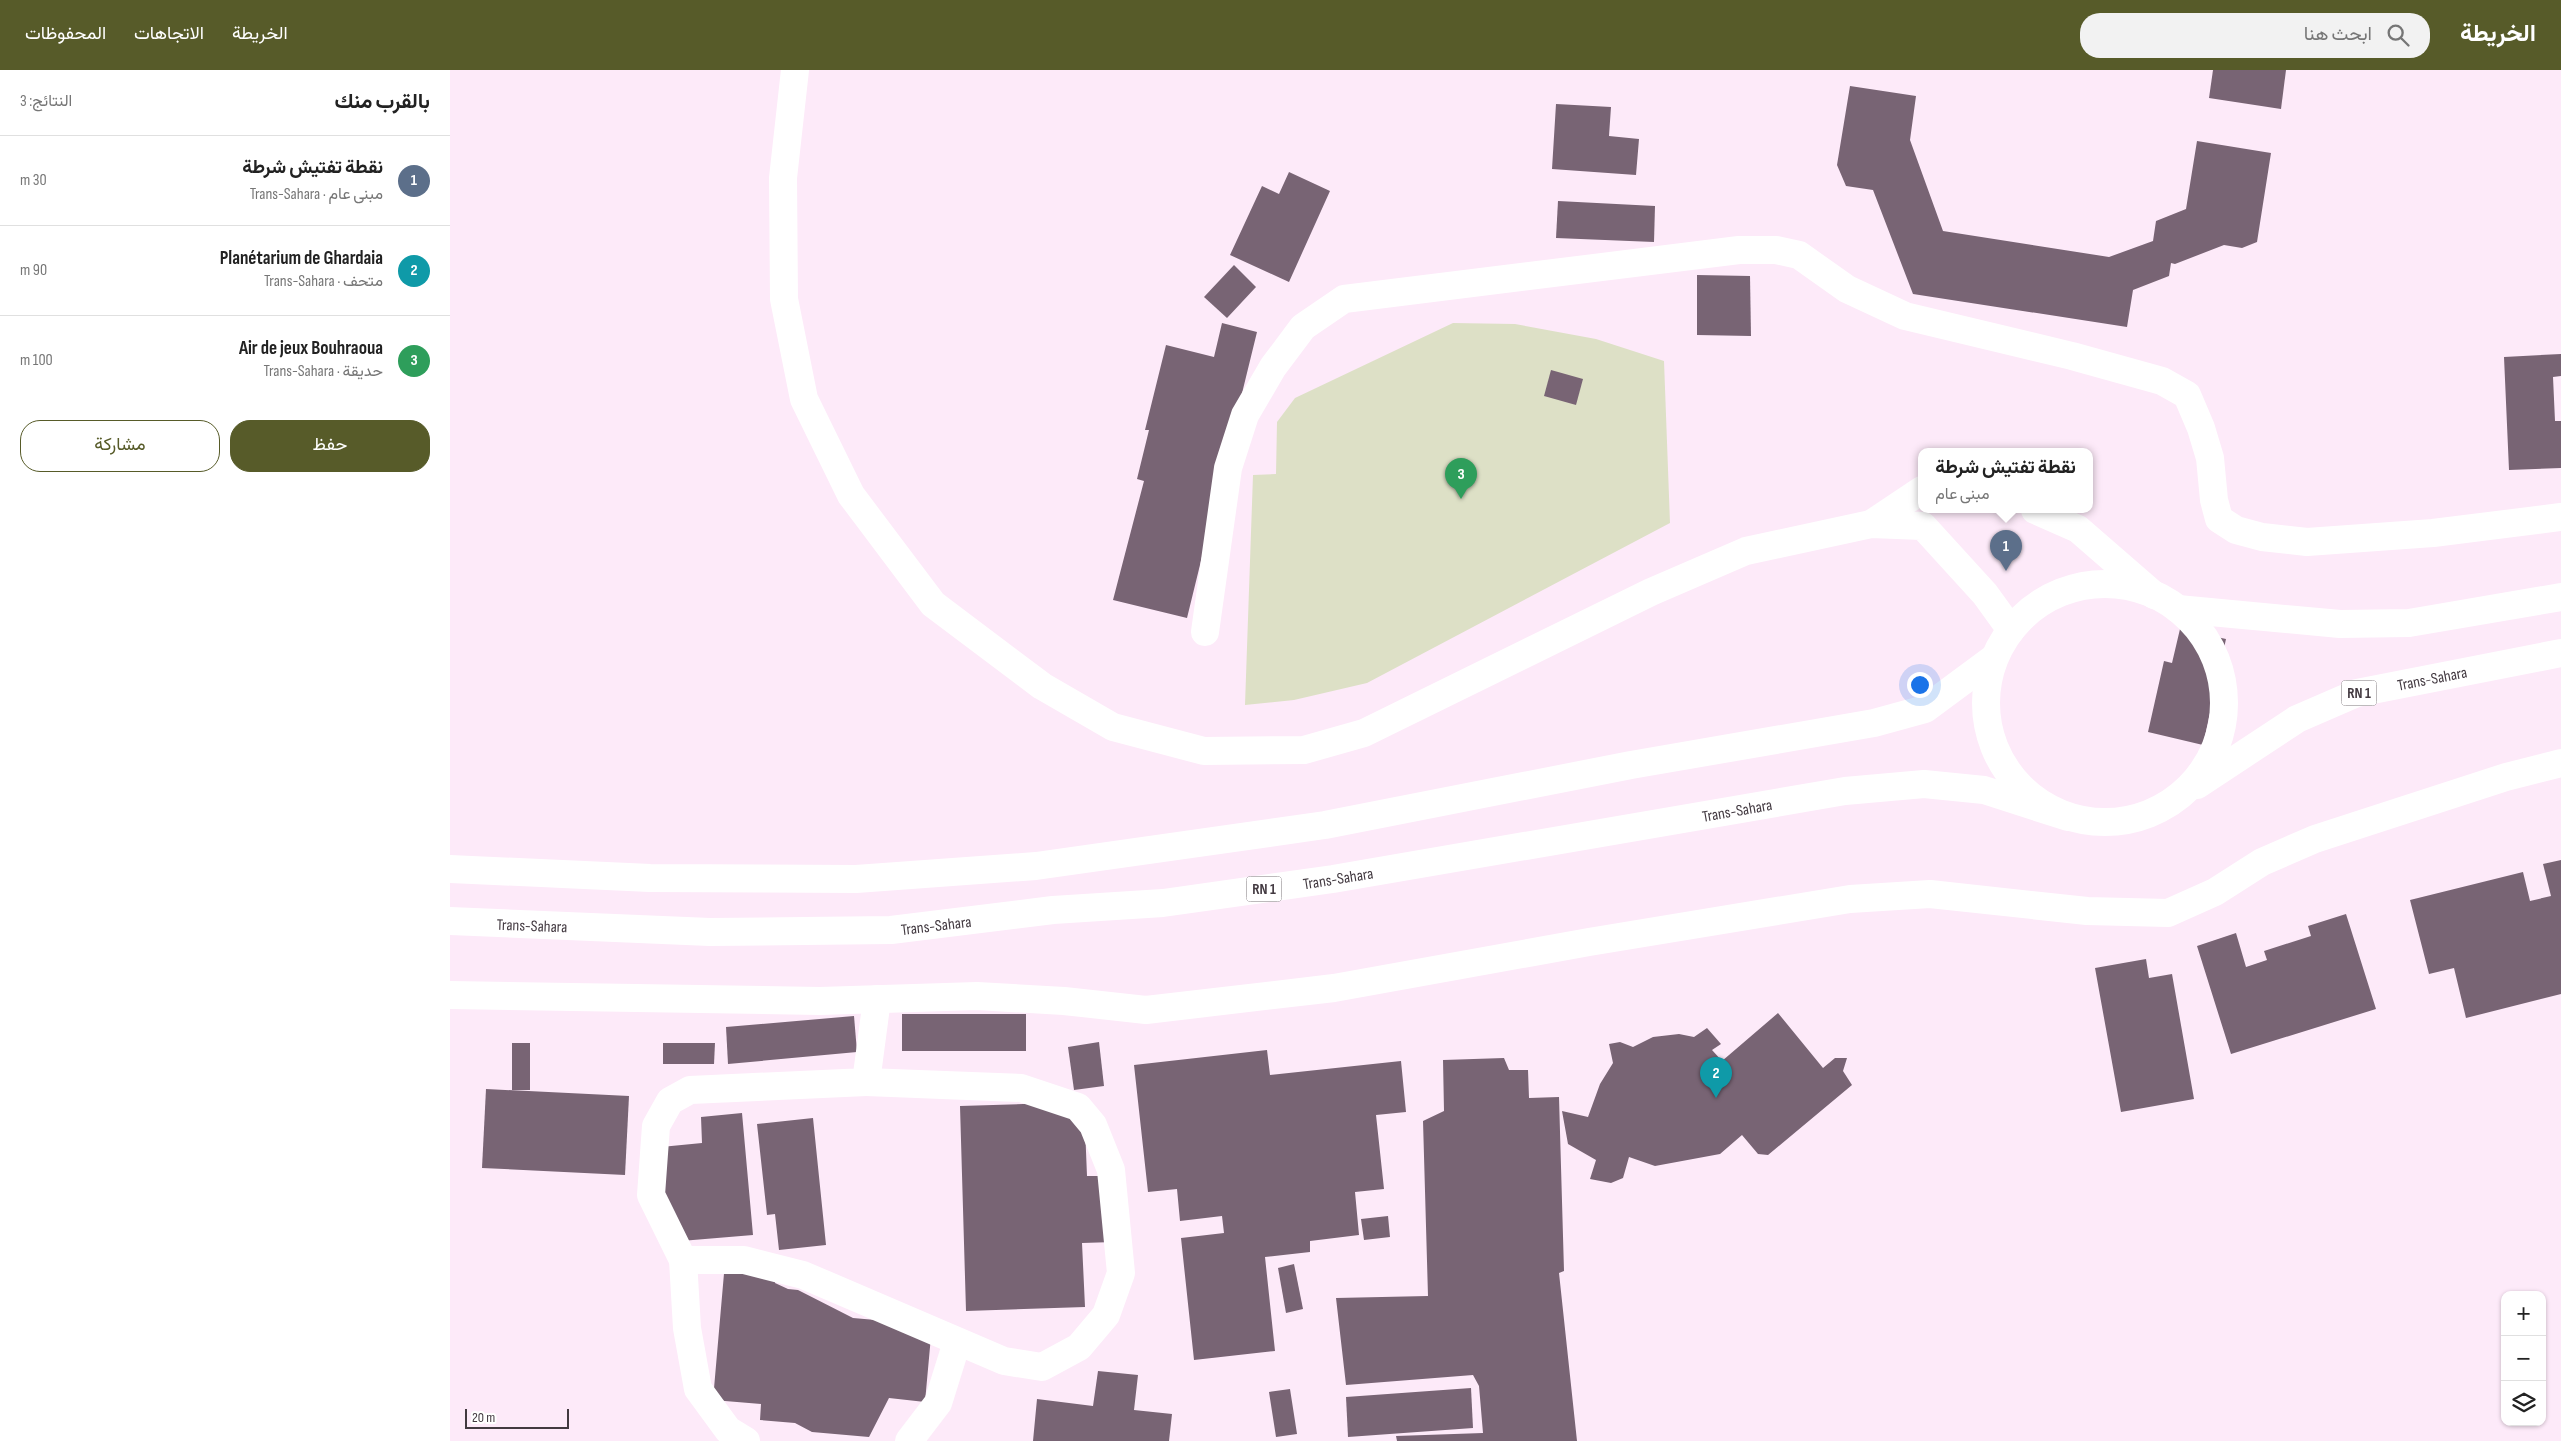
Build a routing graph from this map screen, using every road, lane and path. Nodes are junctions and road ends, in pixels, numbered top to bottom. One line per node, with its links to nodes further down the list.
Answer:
1 (795, 70): 5 (main road)
2 (1918, 493): 5 (main road)
3 (2042, 513): 6 (main road)
4 (2561, 517): 10 (main road)
5 (1871, 524): 9 (main road)
6 (2154, 594): 8 (main road); 9 (main road)
7 (2561, 597): 8 (main road)
8 (2178, 609): 14 (main road)
9 (2011, 630): 12 (main road)
10 (1205, 632)
11 (2561, 653): 14 (main road, Trans-Sahara / RN 1)
12 (1994, 658): 15 (main road); 16 (main road)
13 (2561, 763): 19 (main road)
14 (2181, 796): 15 (main road, Trans-Sahara)
15 (2068, 817): 17 (main road, Trans-Sahara / RN 1)
16 (450, 869)
17 (450, 921)
18 (450, 995): 19 (main road)
19 (877, 999): 20 (main road)
20 (866, 1082): 21 (main road); 22 (main road)
21 (683, 1260): 22 (main road); 23 (main road)
22 (957, 1342): 24 (main road)
23 (746, 1441)
24 (909, 1441)

